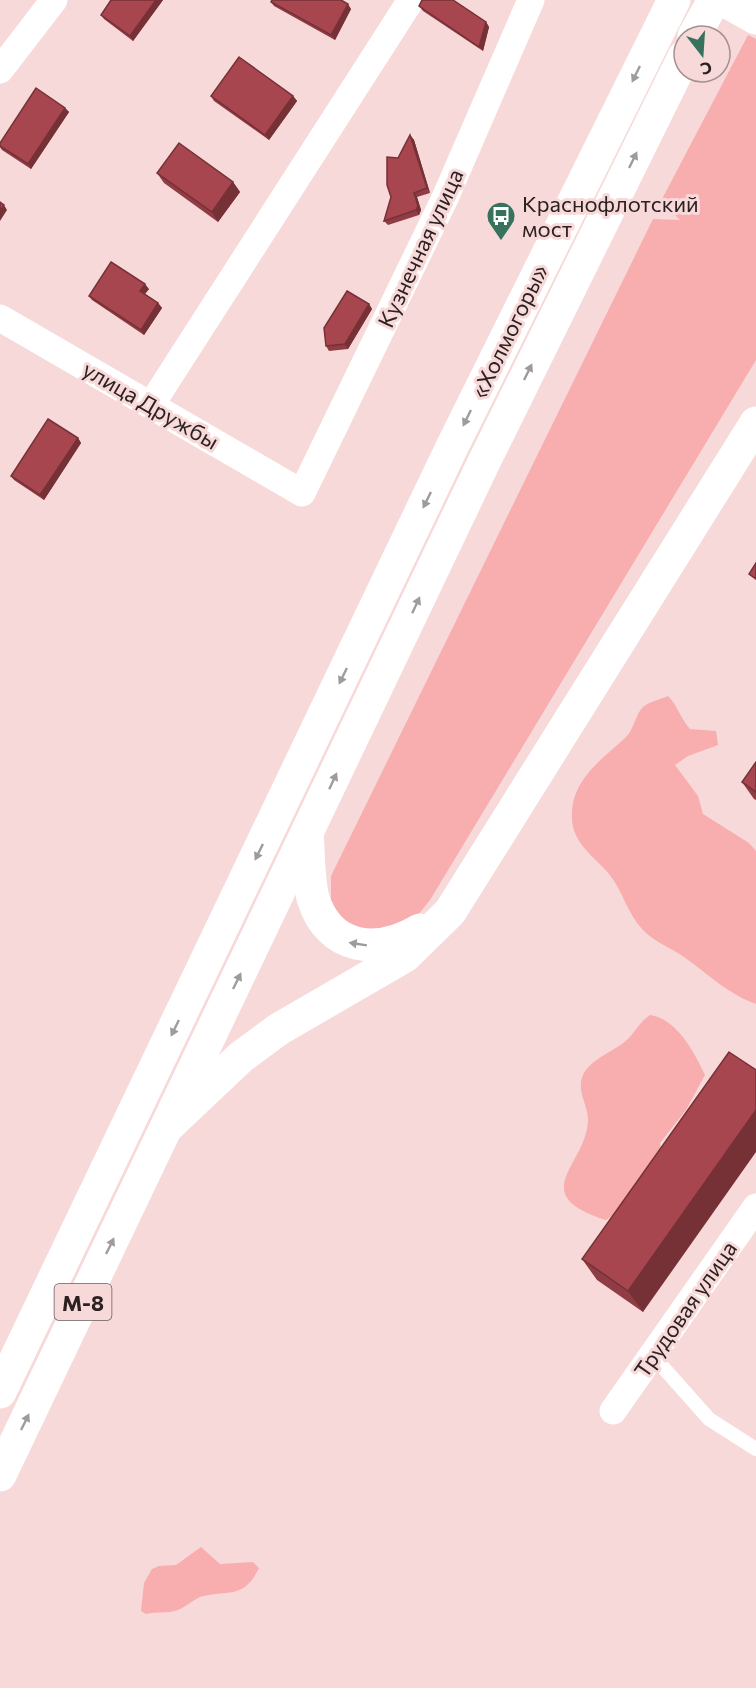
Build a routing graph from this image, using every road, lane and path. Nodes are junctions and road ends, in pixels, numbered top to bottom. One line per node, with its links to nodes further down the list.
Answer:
1 (54, 0): 9 (street)
2 (411, 0): 12 (street)
3 (531, 0): 14 (street, Кузнечная улица)
4 (714, 0): 8 (main road)
5 (724, 0): 7 (main road)
6 (668, 11): 20 (main road, «Холмогоры», one-way to 20)
7 (756, 18)
8 (701, 24)
9 (0, 70)
10 (672, 81): 15 (main road, «Холмогоры», one-way to 10)
11 (0, 318): 12 (street, улица Дружбы)
12 (151, 405): 14 (street, улица Дружбы)
13 (756, 423): 16 (main road)
14 (302, 493)
15 (308, 834): 16 (main road, one-way to 15); 17 (main road, «Холмогоры», one-way to 15)
16 (450, 912): 17 (main road)
17 (166, 1128): 23 (main road, М-8, one-way to 17)
18 (756, 1207): 19 (street, Трудовая улица)
19 (653, 1356): 21 (street, Трудовая улица); 22 (lane)
20 (0, 1392)
21 (613, 1411)
22 (756, 1449)
23 (0, 1475)

